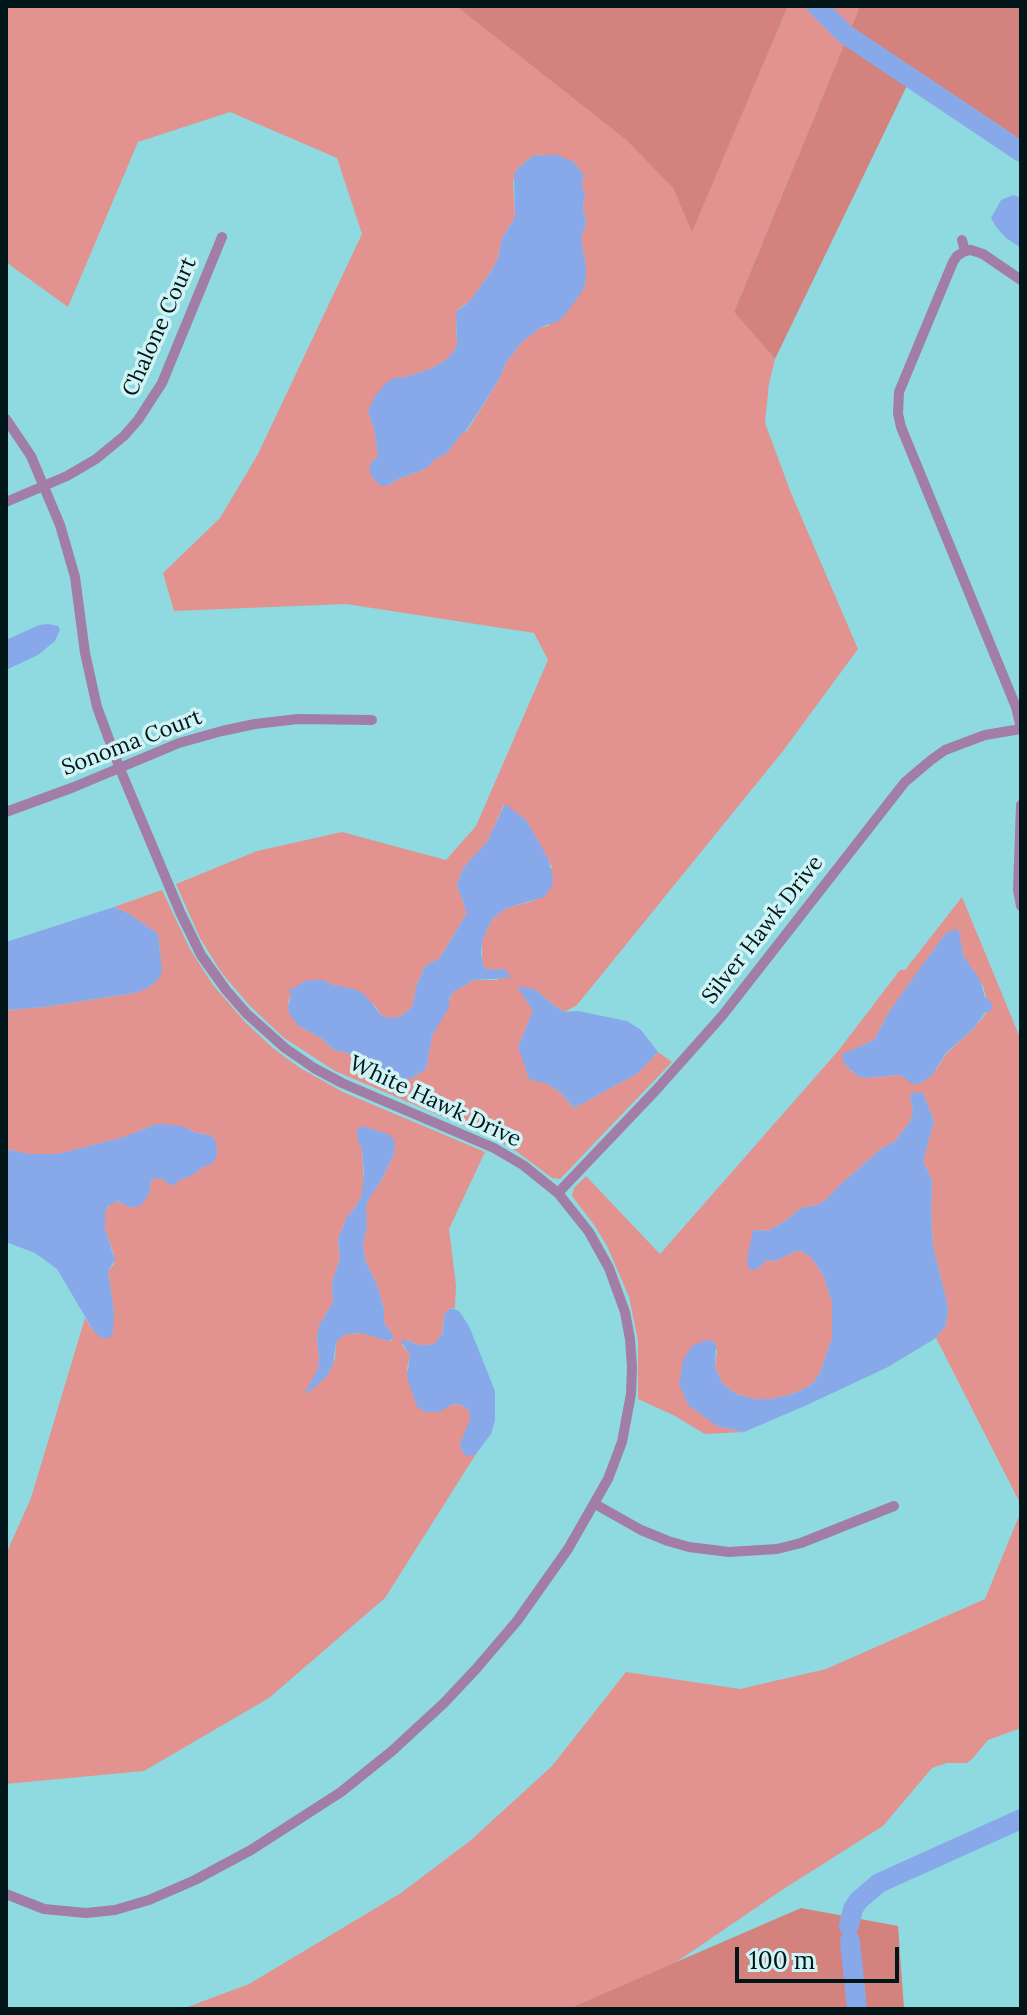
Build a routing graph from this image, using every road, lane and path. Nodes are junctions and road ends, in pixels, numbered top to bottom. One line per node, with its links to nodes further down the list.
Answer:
1 (222, 237): 4 (street, Chalone Court)
2 (1021, 280): 7 (street)
3 (6, 419): 4 (street, White Hawk Drive)
4 (45, 485): 5 (street, Chalone Court); 8 (street, White Hawk Drive)
5 (6, 502)
6 (372, 720): 8 (street, Sonoma Court)
7 (1021, 728): 12 (street, Silver Hawk Drive)
8 (120, 769): 10 (street, Sonoma Court); 12 (street, White Hawk Drive)
9 (1021, 805): 11 (street)
10 (6, 812)
11 (1021, 906)
12 (558, 1193): 13 (street, White Hawk Drive)
13 (595, 1504): 14 (street); 15 (street, White Hawk Drive)
14 (894, 1506)
15 (6, 1894)

